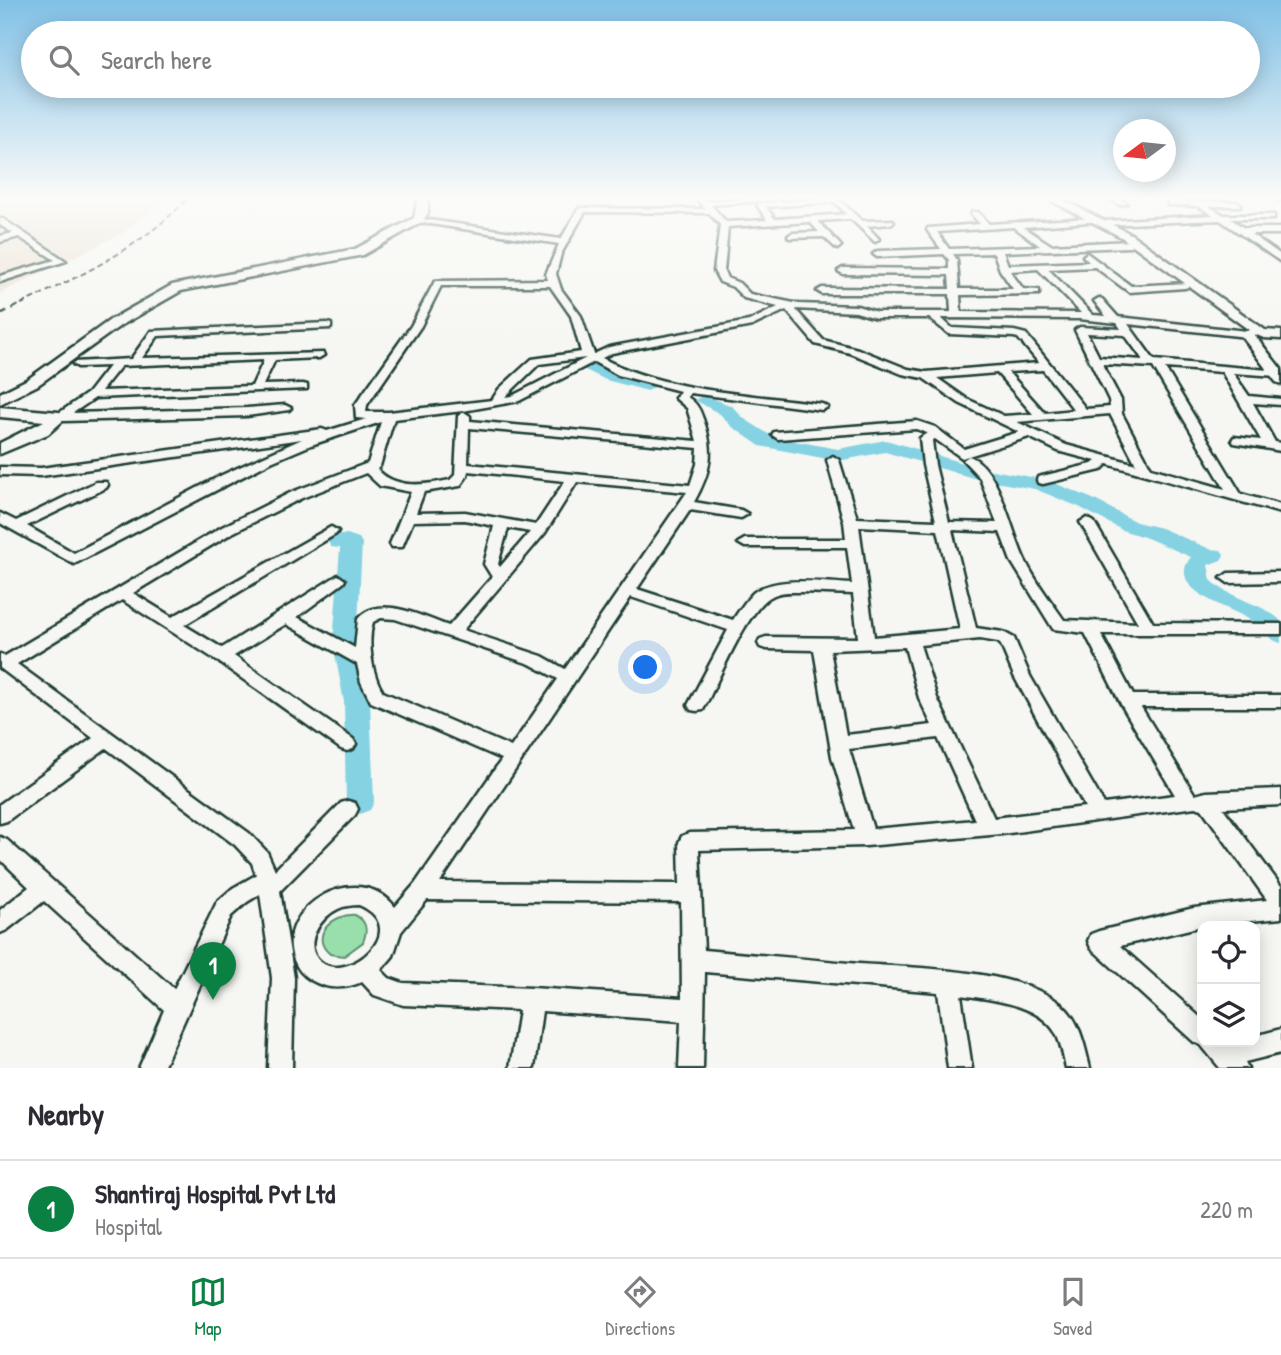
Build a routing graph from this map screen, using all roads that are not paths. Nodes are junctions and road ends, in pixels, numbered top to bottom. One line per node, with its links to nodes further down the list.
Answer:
1 (42, 248): 21 (street)
2 (367, 248): 56 (street)
3 (561, 248): 22 (street)
4 (722, 248): 29 (street)
5 (945, 248): 12 (street)
6 (1049, 248): 7 (street); 11 (street)
7 (1052, 248)
8 (1134, 248): 23 (street)
9 (1144, 248): 36 (street)
10 (1265, 248): 15 (street)
11 (998, 250): 12 (street); 18 (street)
12 (948, 252): 13 (street); 20 (street)
13 (877, 254)
14 (1087, 256): 16 (street)
15 (1281, 259)
16 (1097, 264): 17 (street); 23 (street)
17 (1041, 267): 18 (street); 32 (street)
18 (1004, 268): 26 (street)
19 (843, 271): 20 (street)
20 (954, 272): 25 (street)
21 (2, 275)
22 (553, 283): 39 (street); 66 (street)
23 (1185, 285): 36 (street)
24 (822, 291): 25 (street)
25 (955, 292): 26 (street); 31 (street)
26 (1020, 292): 27 (street)
27 (1036, 292)
28 (1099, 301): 33 (street)
29 (787, 306): 30 (street); 39 (street); 50 (street)
30 (932, 315): 31 (street); 46 (street)
31 (956, 316): 32 (street)
32 (1090, 317): 33 (street)
33 (1118, 320): 35 (street); 36 (street)
34 (327, 326): 42 (street)
35 (1128, 332): 41 (street); 44 (street)
36 (1256, 334): 37 (street); 49 (street)
37 (1281, 335)
38 (319, 355): 40 (street)
39 (591, 356): 53 (street); 57 (street); 57 (street)
40 (271, 358): 42 (street); 52 (street)
41 (1097, 360): 44 (street); 62 (street)
42 (134, 362): 43 (street)
43 (117, 363): 45 (street); 54 (street)
44 (1153, 363): 48 (street); 90 (street)
45 (78, 365)
46 (1047, 366): 47 (street); 64 (street)
47 (999, 369): 50 (street); 65 (street)
48 (1225, 369): 49 (street); 55 (street)
49 (1280, 370)
50 (926, 375): 68 (street)
51 (303, 387): 52 (street)
52 (256, 389): 54 (street)
53 (687, 389): 59 (street); 75 (street)
54 (92, 395): 67 (street)
55 (1245, 398): 58 (street); 76 (street)
56 (0, 399)
57 (496, 402): 61 (street)
58 (1281, 402)
59 (822, 407)
60 (285, 408): 67 (street)
61 (463, 408): 66 (street); 69 (street)
62 (1115, 410): 64 (street); 84 (street)
63 (0, 412): 67 (street)
64 (1082, 412): 65 (street)
65 (1041, 415): 68 (street)
66 (389, 416): 72 (street); 81 (street)
67 (59, 418): 77 (street)
68 (1001, 420): 71 (street)
69 (464, 424): 75 (street); 82 (street)
70 (936, 433): 71 (street); 73 (street); 99 (street)
71 (1030, 433): 80 (street)
72 (327, 434): 83 (street); 100 (street)
73 (778, 435)
74 (1238, 440): 76 (street)
75 (705, 445): 89 (street)
76 (1276, 446)
77 (0, 449)
78 (833, 460): 96 (street)
79 (970, 460): 101 (street)
80 (1105, 460): 84 (street); 86 (street)
81 (368, 467): 88 (street); 113 (street)
82 (462, 467): 85 (street); 88 (street)
83 (0, 471)
84 (1146, 471): 90 (street)
85 (574, 477): 89 (street); 102 (street)
86 (1043, 480)
87 (101, 485): 100 (street)
88 (419, 486): 95 (street)
89 (695, 489): 91 (street)
90 (1235, 495): 92 (street)
91 (686, 505): 93 (street); 112 (street)
92 (1281, 509)
93 (741, 514)
94 (0, 517): 100 (street)
95 (408, 517): 98 (street); 106 (street)
96 (851, 522): 99 (street); 105 (street)
97 (1087, 522): 117 (street)
98 (502, 523): 102 (street); 107 (street)
99 (943, 524): 101 (street); 121 (street)
100 (16, 526)
101 (1004, 528): 118 (street)
102 (540, 530): 107 (street)
103 (331, 531): 115 (street)
104 (745, 543): 105 (street)
105 (854, 543): 111 (street)
106 (397, 544)
107 (499, 576): 120 (street)
108 (1281, 577): 109 (street)
109 (1228, 578)
110 (338, 580): 114 (street)
111 (861, 589): 116 (street); 124 (street)
112 (628, 591): 116 (street); 129 (street)
113 (122, 593): 115 (street); 128 (street)
114 (286, 617): 126 (street); 127 (street)
115 (173, 624): 127 (street)
116 (737, 627): 132 (street)
117 (1149, 627): 118 (street); 119 (street)
118 (1090, 628): 130 (street)
119 (1273, 629)
120 (453, 632): 126 (street); 129 (street)
121 (970, 636): 122 (street); 141 (street)
122 (911, 641): 124 (street); 133 (street)
123 (766, 643): 125 (street)
124 (867, 643): 125 (street)
125 (821, 644): 135 (street)
126 (353, 655): 137 (street)
127 (222, 656): 136 (street)
128 (2, 661): 134 (street)
129 (569, 678): 137 (street)
130 (1128, 701): 131 (street); 139 (street)
131 (1281, 701)
132 (697, 705)
133 (943, 731): 135 (street); 143 (street)
134 (107, 738): 142 (street); 146 (street)
135 (839, 743): 144 (street)
136 (348, 744)
137 (513, 756): 148 (street)
138 (1281, 797): 139 (street)
139 (1197, 801): 141 (street); 150 (street)
140 (348, 809): 146 (street)
141 (1099, 814): 143 (street)
142 (0, 815)
143 (988, 827): 144 (street)
144 (866, 838): 149 (street)
145 (0, 846): 147 (street)
146 (269, 883): 156 (street); 159 (street)
147 (44, 888): 151 (street); 159 (street)
148 (422, 891): 149 (street); 152 (street)
149 (691, 893): 153 (street)
150 (1281, 906): 161 (street)
151 (0, 923)
152 (391, 928): 154 (street); 155 (street)
153 (694, 960): 157 (street); 160 (street)
154 (306, 962): 155 (street); 156 (street)
155 (365, 969): 158 (street)
156 (283, 978): 165 (street)
157 (948, 983): 168 (street); 169 (street)
158 (531, 999): 160 (street); 166 (street)
159 (177, 1007): 164 (street)
160 (692, 1010): 167 (street)
161 (1197, 1029)
162 (1281, 1041): 163 (street)
163 (1224, 1055)
164 (151, 1068)
165 (280, 1068)
166 (522, 1068)
167 (691, 1068)
168 (960, 1068)
169 (1078, 1068)

